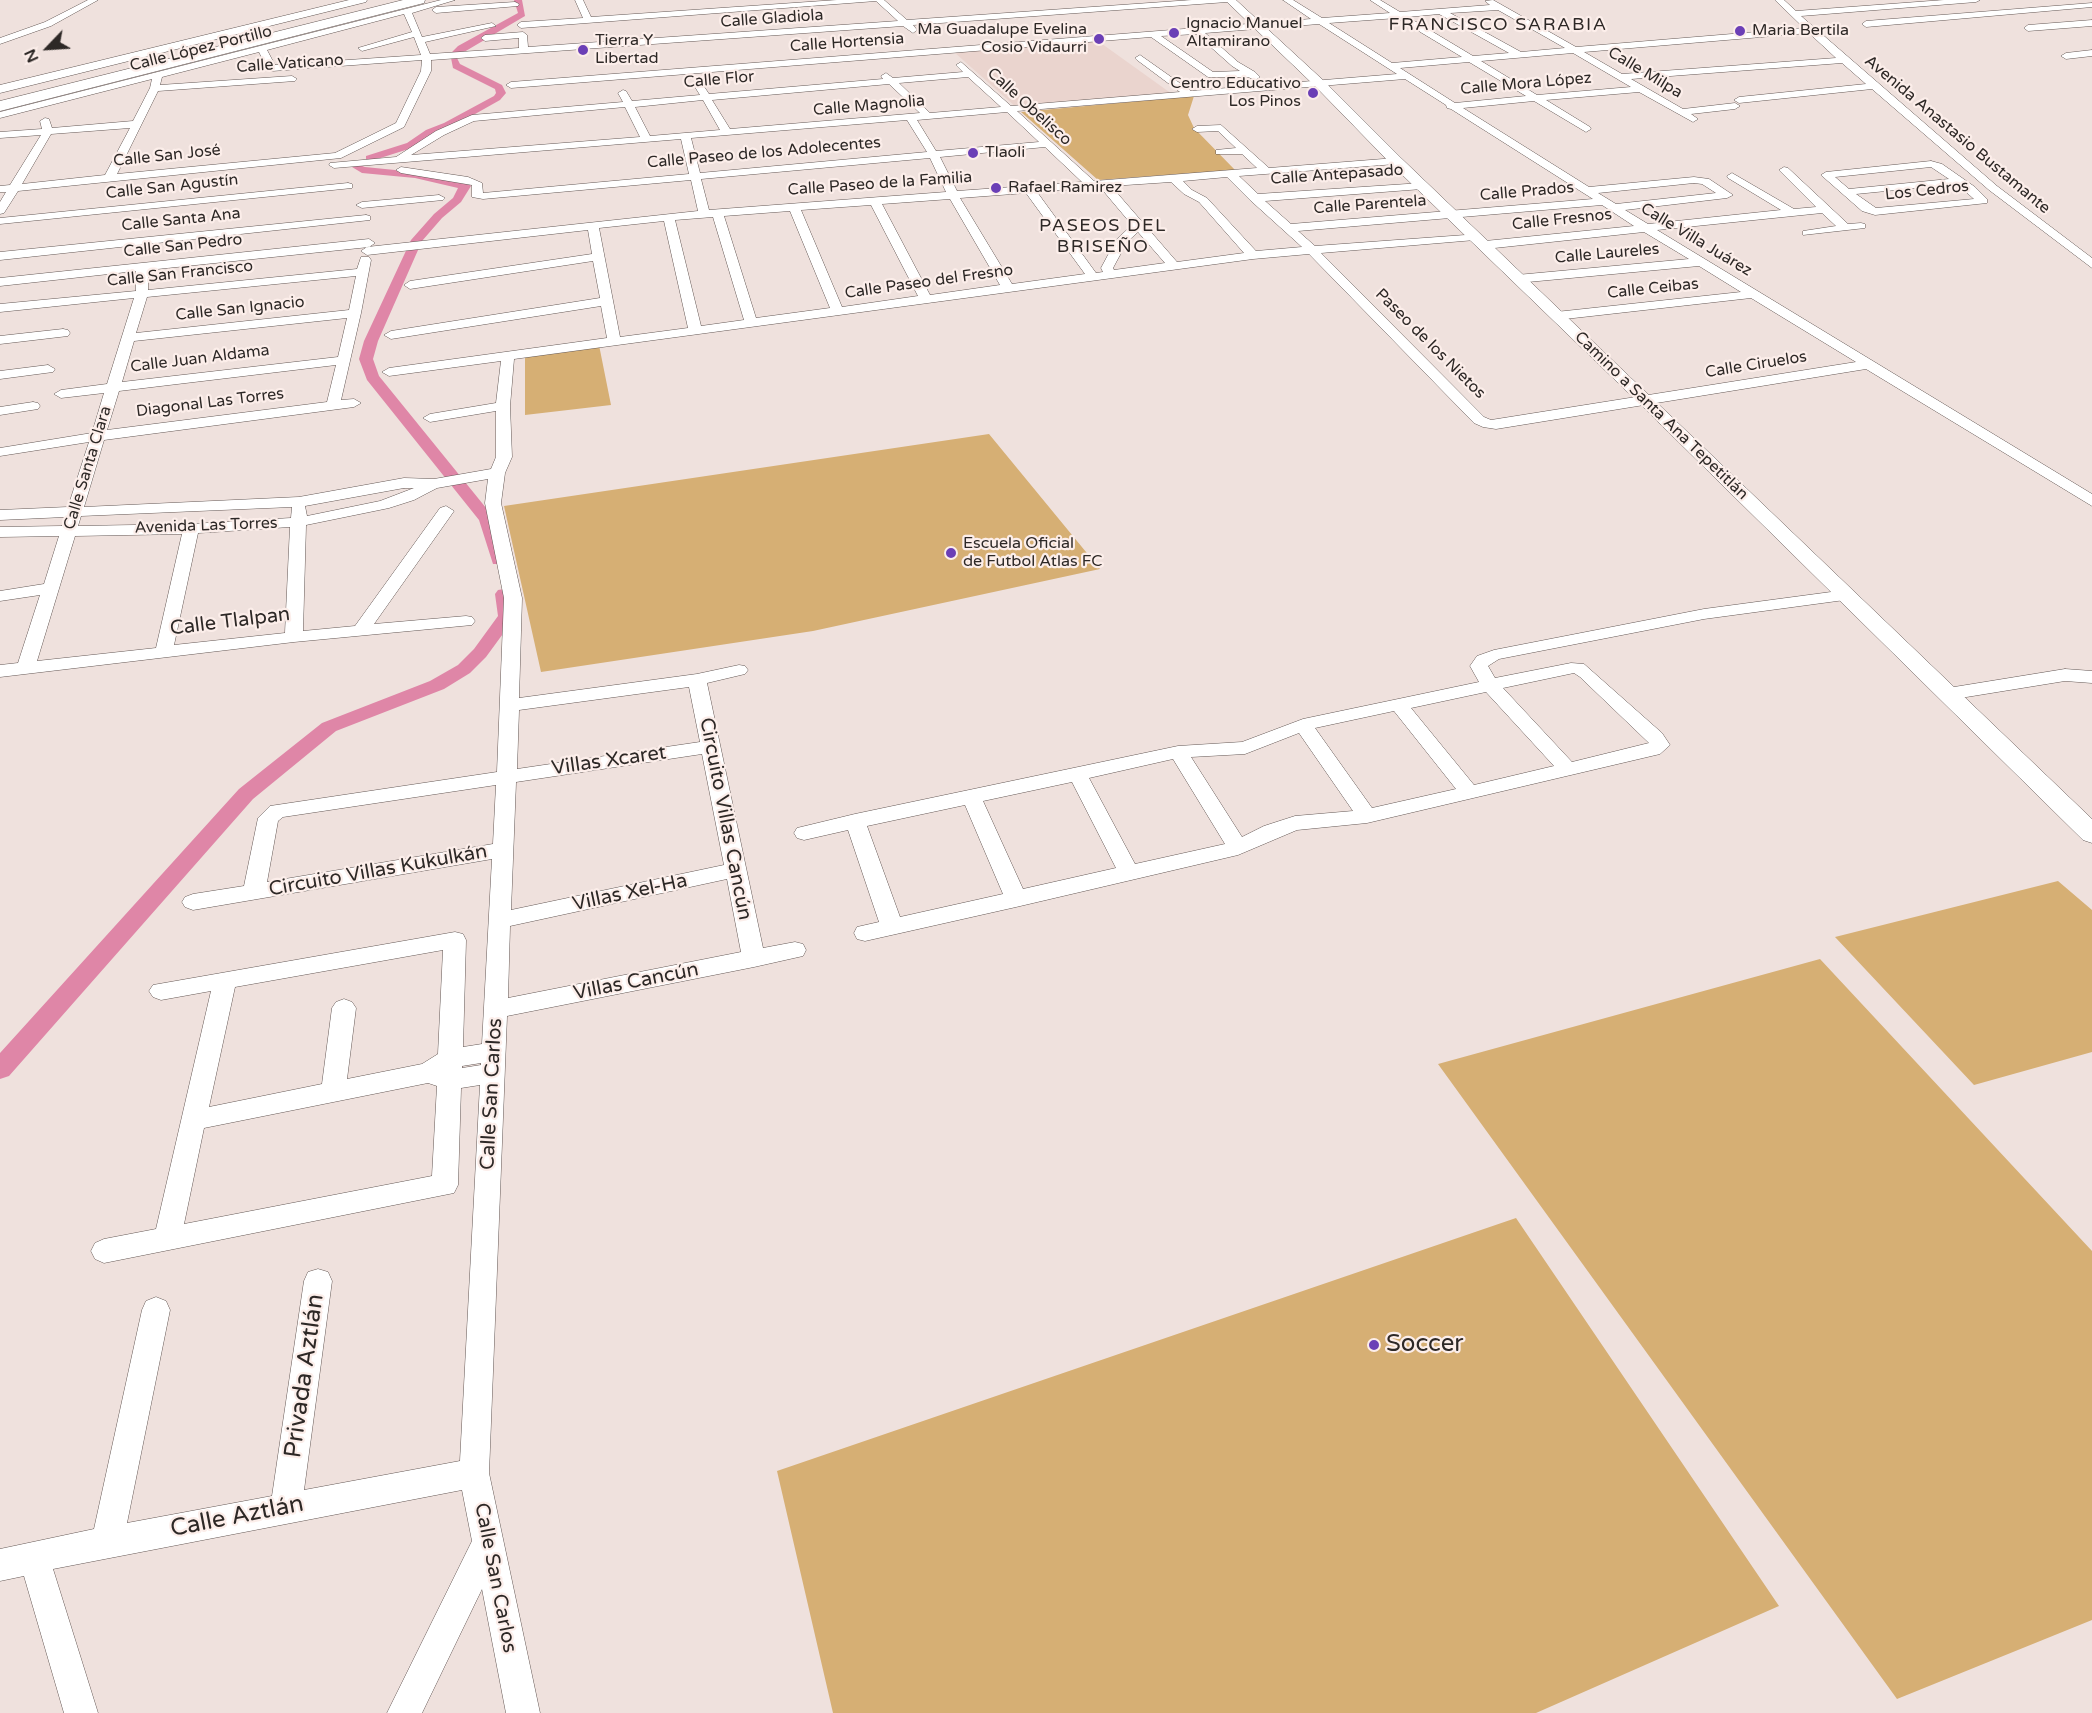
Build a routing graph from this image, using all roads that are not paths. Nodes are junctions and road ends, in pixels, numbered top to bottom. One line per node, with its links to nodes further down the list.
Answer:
1 (94, 0): 55 (street)
2 (382, 0): 20 (highway)
3 (394, 0): 52 (highway)
4 (419, 0): 36 (highway)
5 (451, 0): 27 (street)
6 (579, 0): 33 (street)
7 (864, 0): 8 (street); 32 (street)
8 (872, 0)
9 (879, 0): 39 (street)
10 (1228, 0): 39 (street, Calle Gladiola); 44 (street, Camino a Santa Ana Tepetitlán)
11 (1287, 0): 35 (street, Calle Villa Juárez)
12 (1374, 0): 31 (street)
13 (1488, 0): 24 (street, Calle Milpa)
14 (1780, 0): 15 (street); 30 (street, Avenida Anastasio Bustamante)
15 (1785, 0)
16 (1846, 0): 26 (street)
17 (1862, 0): 25 (street)
18 (1978, 0): 25 (street); 29 (street)
19 (2082, 0): 23 (street)
20 (360, 3): 41 (highway); 52 (highway)
21 (515, 4): 27 (street)
22 (1427, 4): 28 (street)
23 (2092, 5): 29 (street)
24 (1499, 7): 28 (street, Calle Hortensia); 66 (street, Calle Milpa)
25 (1872, 9): 26 (street); 45 (street)
26 (1854, 10): 30 (street); 40 (street)
27 (408, 11): 53 (street); 57 (street, Calle López Portillo)
28 (1441, 11): 31 (street, Calle Hortensia); 67 (street)
29 (2003, 13): 45 (street)
30 (1794, 14): 47 (street, Avenida Anastasio Bustamante)
31 (1399, 15): 35 (street, Calle Hortensia); 72 (street)
32 (805, 18): 37 (street); 39 (street, Calle Gladiola); 49 (street, Calle Gladiola); 56 (street)
33 (588, 20): 37 (street); 42 (street)
34 (765, 20): 49 (street)
35 (1321, 21): 44 (street, Calle Hortensia); 76 (street, Calle Villa Juárez)
36 (332, 23): 57 (highway); 100 (highway)
37 (672, 23): 49 (street, Calle Gladiola); 63 (street, Calle Gladiola); 64 (street)
38 (2092, 23): 46 (street)
39 (907, 24): 58 (street)
40 (1866, 24): 45 (street); 51 (street)
41 (263, 25): 94 (street)
42 (521, 25)
43 (492, 26): 53 (street)
44 (1257, 26): 48 (street, Calle Hortensia); 88 (street, Camino a Santa Ana Tepetitlán)
45 (1890, 26)
46 (2028, 28)
47 (1812, 30): 66 (street); 74 (street, Avenida Anastasio Bustamante)
48 (1198, 31): 50 (street, Calle Hortensia); 81 (street)
49 (773, 34)
50 (1152, 34): 65 (street, Calle Hortensia); 81 (street)
51 (1880, 35)
52 (248, 36): 94 (highway)
53 (419, 37): 59 (street); 70 (street)
54 (485, 38): 63 (street)
55 (0, 41)
56 (817, 41)
57 (285, 43): 61 (street, Calle López Portillo)
58 (927, 45): 65 (street, Calle Hortensia); 69 (street, Calle Hortensia)
59 (362, 48)
60 (2088, 48): 68 (street)
61 (262, 49): 70 (street, Calle Gladiola); 82 (street, Calle López Portillo)
62 (822, 50): 73 (street)
63 (524, 51): 70 (street, Calle Gladiola)
64 (683, 51)
65 (948, 51): 80 (street, Calle Obelisco)
66 (1578, 51): 67 (street); 85 (street, Calle Milpa)
67 (1519, 55): 72 (street)
68 (2066, 56)
69 (866, 57): 73 (street, Calle Hortensia); 87 (street)
70 (427, 58): 77 (street)
71 (1140, 58): 95 (street)
72 (1473, 59): 76 (street); 97 (street)
73 (828, 60): 78 (street, Calle Hortensia)
74 (1844, 60): 85 (street); 90 (street, Avenida Anastasio Bustamante)
75 (687, 61): 78 (street)
76 (1390, 66): 83 (street, Calle Villa Juárez)
77 (426, 71): 79 (street); 120 (street)
78 (690, 71): 84 (street, Calle Hortensia); 96 (street)
79 (414, 72)
80 (969, 74): 87 (street, Calle Flor); 102 (street, Calle Obelisco)
81 (1252, 74): 92 (street)
82 (157, 75): 91 (street); 99 (street, Calle López Portillo)
83 (1407, 76): 88 (street, Calle Magnolia); 101 (street, Calle Villa Juárez)
84 (613, 77): 89 (street, Calle Hortensia); 98 (street)
85 (1621, 77): 93 (street, Calle Milpa)
86 (297, 79): 91 (street, Calle Vaticano)
87 (891, 80): 96 (street, Calle Flor); 105 (street)
88 (1320, 84): 92 (street, Calle Magnolia); 121 (street, Camino a Santa Ana Tepetitlán)
89 (511, 85)
90 (1876, 86): 103 (street); 138 (street, Avenida Anastasio Bustamante)
91 (155, 88): 108 (street)
92 (1269, 88): 95 (street, Calle Magnolia)
93 (1641, 89): 97 (street, Calle Mora López); 103 (street, Calle Milpa)
94 (2, 91)
95 (1190, 95): 102 (street, Calle Magnolia)
96 (705, 96): 98 (street, Calle Flor); 112 (street)
97 (1535, 98): 101 (street, Calle Mora López); 110 (street)
98 (629, 103): 115 (street); 122 (street, Calle Flor)
99 (41, 105): 104 (street, Calle López Portillo); 111 (street)
100 (0, 106)
101 (1450, 106): 137 (street, Calle Villa Juárez)
102 (1010, 110): 105 (street, Calle Magnolia); 116 (street, Calle Obelisco)
103 (1681, 112): 107 (street, Calle Milpa)
104 (0, 116)
105 (929, 117): 106 (street, Calle Magnolia)
106 (911, 118): 112 (street, Calle Magnolia); 119 (street)
107 (1693, 119)
108 (136, 124): 111 (street); 128 (street)
109 (1197, 129): 117 (street)
110 (1586, 129)
111 (48, 131): 113 (street); 134 (street)
112 (727, 133): 114 (street, Calle Magnolia)
113 (0, 135)
114 (686, 136): 115 (street, Calle Magnolia); 125 (street)
115 (646, 140): 122 (street, Calle Magnolia)
116 (1048, 144): 119 (street, Calle Paseo de los Adolecentes); 130 (street, Calle Obelisco)
117 (1246, 151): 118 (street); 123 (street)
118 (1220, 152)
119 (933, 154): 125 (street, Calle Paseo de los Adolecentes); 141 (street)
120 (335, 161): 122 (street, Calle Magnolia); 128 (street, Calle San José); 132 (street)
121 (1396, 161): 123 (street, Calle Paseo de la Familia); 133 (street, Camino a Santa Ana Tepetitlán)
122 (399, 165): 125 (street, Calle Paseo de los Adolecentes)
123 (1266, 171): 124 (street, Calle Paseo de la Familia)
124 (1230, 174): 127 (street, Calle Paseo de la Familia); 143 (street)
125 (695, 176): 152 (street)
126 (1732, 176): 131 (street)
127 (1174, 178): 130 (street, Calle Paseo de la Familia); 167 (street)
128 (109, 179): 134 (street, Calle San José)
129 (1959, 181): 139 (street); 139 (street, Los Cedros); 140 (street, Los Cedros)
130 (1097, 184): 136 (street, Calle Paseo de la Familia); 158 (street, Calle Obelisco)
131 (1748, 185): 148 (street); 151 (street)
132 (348, 186): 145 (street); 156 (street, Calle San Agustín)
133 (1422, 186): 143 (street, Calle Antepasado); 153 (street, Camino a Santa Ana Tepetitlán)
134 (14, 188): 135 (street, Calle San José); 149 (street)
135 (0, 189)
136 (1029, 189): 141 (street, Calle Paseo de la Familia); 176 (street)
137 (1586, 191): 146 (street, Calle Villa Juárez); 146 (street, Calle Prados)
138 (1998, 191): 140 (street); 171 (street, Avenida Anastasio Bustamante)
139 (1847, 192): 140 (street, Los Cedros)
140 (1974, 192)
141 (953, 195): 144 (street, Calle Paseo de la Familia); 180 (street)
142 (439, 198): 145 (street)
143 (1254, 198): 161 (street)
144 (875, 201): 147 (street, Calle Paseo de la Familia); 183 (street)
145 (362, 205): 155 (street)
146 (1608, 205): 153 (street, Calle Prados); 160 (street, Calle Villa Juárez)
147 (794, 207): 150 (street, Calle Paseo de la Familia); 186 (street)
148 (1825, 209): 151 (street, Calle Fresnos); 162 (street)
149 (0, 211)
150 (717, 213): 152 (street, Calle Paseo de la Familia); 189 (street)
151 (1793, 213): 160 (street, Calle Fresnos)
152 (704, 214): 154 (street, Calle Paseo de la Familia)
153 (1454, 215): 161 (street, Calle Parentela); 164 (street, Camino a Santa Ana Tepetitlán)
154 (669, 217): 157 (street, Calle Paseo de la Familia); 190 (street)
155 (366, 218): 165 (street); 168 (street, Calle Santa Ana)
156 (0, 220)
157 (593, 225): 165 (street, Calle Paseo de la Familia); 169 (street)
158 (1138, 226): 172 (street, Calle Obelisco); 175 (street)
159 (1862, 226): 162 (street)
160 (1644, 227): 164 (street, Calle Fresnos); 170 (street, Calle Villa Juárez)
161 (1288, 228): 166 (street)
162 (1845, 228): 163 (street)
163 (1806, 233)
164 (1480, 240): 166 (street, Calle Paseo del Fresno); 177 (street, Camino a Santa Ana Tepetitlán)
165 (368, 247): 173 (street, Calle San Pedro); 174 (street)
166 (1310, 248): 167 (street, Calle Paseo del Fresno); 204 (street, Paseo de los Nietos)
167 (1253, 255): 172 (street, Calle Paseo del Fresno)
168 (0, 256)
169 (598, 257): 179 (street); 184 (street)
170 (1700, 262): 177 (street, Calle Laureles); 182 (street, Calle Villa Juárez)
171 (2092, 264)
172 (1174, 266): 175 (street, Calle Paseo del Fresno)
173 (142, 267): 178 (street, Calle San Pedro); 181 (street, Calle Santa Clara)
174 (363, 272): 181 (street, Calle San Francisco); 187 (street)
175 (1111, 275): 176 (street, Calle Paseo del Fresno)
176 (1093, 277): 180 (street, Calle Paseo del Fresno)
177 (1517, 279): 188 (street, Camino a Santa Ana Tepetitlán)
178 (0, 282)
179 (410, 285)
180 (1008, 288): 183 (street, Calle Paseo del Fresno)
181 (142, 294): 185 (street, Calle San Francisco); 193 (street, Calle Santa Clara)
182 (1754, 294): 188 (street, Calle Ceibas); 198 (street, Calle Villa Juárez)
183 (926, 299): 186 (street, Calle Paseo del Fresno)
184 (606, 301): 192 (street); 195 (street)
185 (0, 308)
186 (837, 311): 189 (street, Calle Paseo del Fresno)
187 (355, 313): 193 (street, Calle San Ignacio); 197 (street)
188 (1556, 316): 204 (street, Camino a Santa Ana Tepetitlán)
189 (751, 323): 190 (street, Calle Paseo del Fresno)
190 (695, 330): 195 (street, Calle Paseo del Fresno)
191 (63, 333): 194 (street)
192 (391, 335)
193 (128, 338): 202 (street, Calle Santa Clara)
194 (0, 340)
195 (614, 341): 196 (street, Calle Paseo del Fresno)
196 (508, 356): 200 (street, Calle Paseo del Fresno); 208 (street, Calle San Carlos)
197 (343, 360): 202 (street, Calle Juan Aldama); 206 (street)
198 (1870, 364): 204 (street, Calle Ciruelos); 215 (street, Calle Villa Juárez)
199 (48, 369): 201 (street)
200 (389, 372)
201 (0, 375)
202 (113, 388): 203 (street, Calle Juan Aldama); 211 (street, Calle Santa Clara)
203 (61, 394)
204 (1647, 401): 225 (street, Camino a Santa Ana Tepetitlán)
205 (354, 403): 206 (street, Diagonal Las Torres)
206 (333, 405): 211 (street, Diagonal Las Torres)
207 (33, 406): 209 (street)
208 (503, 406): 210 (street); 213 (street, Calle San Carlos)
209 (0, 411)
210 (430, 418)
211 (98, 436): 212 (street, Diagonal Las Torres); 218 (street, Calle Santa Clara)
212 (0, 452)
213 (497, 473): 214 (street, Avenida Las Torres); 238 (street, Calle San Carlos)
214 (406, 490): 216 (street, Avenida Las Torres); 220 (street, Avenida Las Torres)
215 (2092, 501)
216 (299, 502): 218 (street, Avenida Las Torres); 220 (street)
217 (446, 511): 228 (street)
218 (74, 513): 219 (street, Avenida Las Torres); 222 (street, Calle Santa Clara)
219 (0, 515)
220 (300, 522): 221 (street, Avenida Las Torres); 229 (street)
221 (191, 529): 222 (street, Avenida Las Torres); 230 (street)
222 (69, 530): 223 (street, Avenida Las Torres); 224 (street, Calle Santa Clara)
223 (0, 532)
224 (51, 588): 226 (street); 231 (street, Calle Santa Clara)
225 (1846, 595): 236 (street); 237 (street, Camino a Santa Ana Tepetitlán)
226 (0, 596)
227 (466, 621): 228 (street, Calle Tlalpan)
228 (360, 631): 229 (street, Calle Tlalpan)
229 (294, 637): 230 (street, Calle Tlalpan)
230 (164, 652): 231 (street, Calle Tlalpan)
231 (26, 668): 233 (street, Calle Tlalpan)
232 (739, 670): 235 (street)
233 (0, 671)
234 (2092, 677): 237 (street)
235 (697, 680): 238 (street); 241 (street, Circuito Villas Cancún)
236 (1490, 685): 239 (street); 243 (street); 243 (street)
237 (1948, 694): 251 (street, Camino a Santa Ana Tepetitlán)
238 (511, 705): 245 (street, Calle San Carlos)
239 (1399, 705): 240 (street); 246 (street)
240 (1303, 725): 242 (street); 248 (street)
241 (711, 747): 245 (street, Villas Xcaret); 254 (street, Circuito Villas Cancún)
242 (1178, 752): 244 (street); 252 (street)
243 (1567, 769): 246 (street)
244 (1077, 773): 247 (street); 255 (street)
245 (507, 776): 253 (street, Calle San Carlos); 256 (street, Circuito Villas Kukulkán)
246 (1469, 792): 248 (street)
247 (970, 796): 249 (street); 257 (street)
248 (1367, 816): 252 (street)
249 (855, 821): 250 (street); 260 (street)
250 (804, 832)
251 (2092, 834)
252 (1239, 848): 255 (street)
253 (503, 850): 256 (street, Circuito Villas Kukulkán); 259 (street, Calle San Carlos)
254 (736, 870): 259 (street, Villas Xel-Ha); 263 (street, Circuito Villas Cancún)
255 (1129, 873): 257 (street)
256 (254, 892): 258 (street, Circuito Villas Kukulkán)
257 (1016, 899): 260 (street)
258 (193, 902)
259 (500, 920): 266 (street, Calle San Carlos)
260 (892, 927): 261 (street)
261 (865, 933)
262 (795, 950): 263 (street, Villas Cancún)
263 (754, 959): 266 (street, Villas Cancún)
264 (225, 980): 265 (street); 269 (street); 271 (street)
265 (161, 992)
266 (507, 1007): 268 (street, Calle San Carlos)
267 (344, 1008): 270 (street)
268 (493, 1062): 269 (street); 276 (street, Calle San Carlos)
269 (443, 1071): 270 (street); 272 (street)
270 (333, 1092): 271 (street)
271 (194, 1120): 272 (street)
272 (167, 1239): 273 (street)
273 (104, 1251)
274 (318, 1281): 277 (street, Privada Aztlán)
275 (156, 1310): 278 (street)
276 (474, 1473): 277 (street, Calle Aztlán); 279 (street, Calle San Carlos)
277 (286, 1507): 278 (street, Calle Aztlán)
278 (107, 1542): 280 (street, Calle Aztlán)
279 (488, 1544): 283 (street); 284 (street, Calle San Carlos)
280 (33, 1558): 281 (street, Calle Aztlán); 282 (street)
281 (0, 1565)
282 (81, 1713)
283 (404, 1713)
284 (523, 1713)

